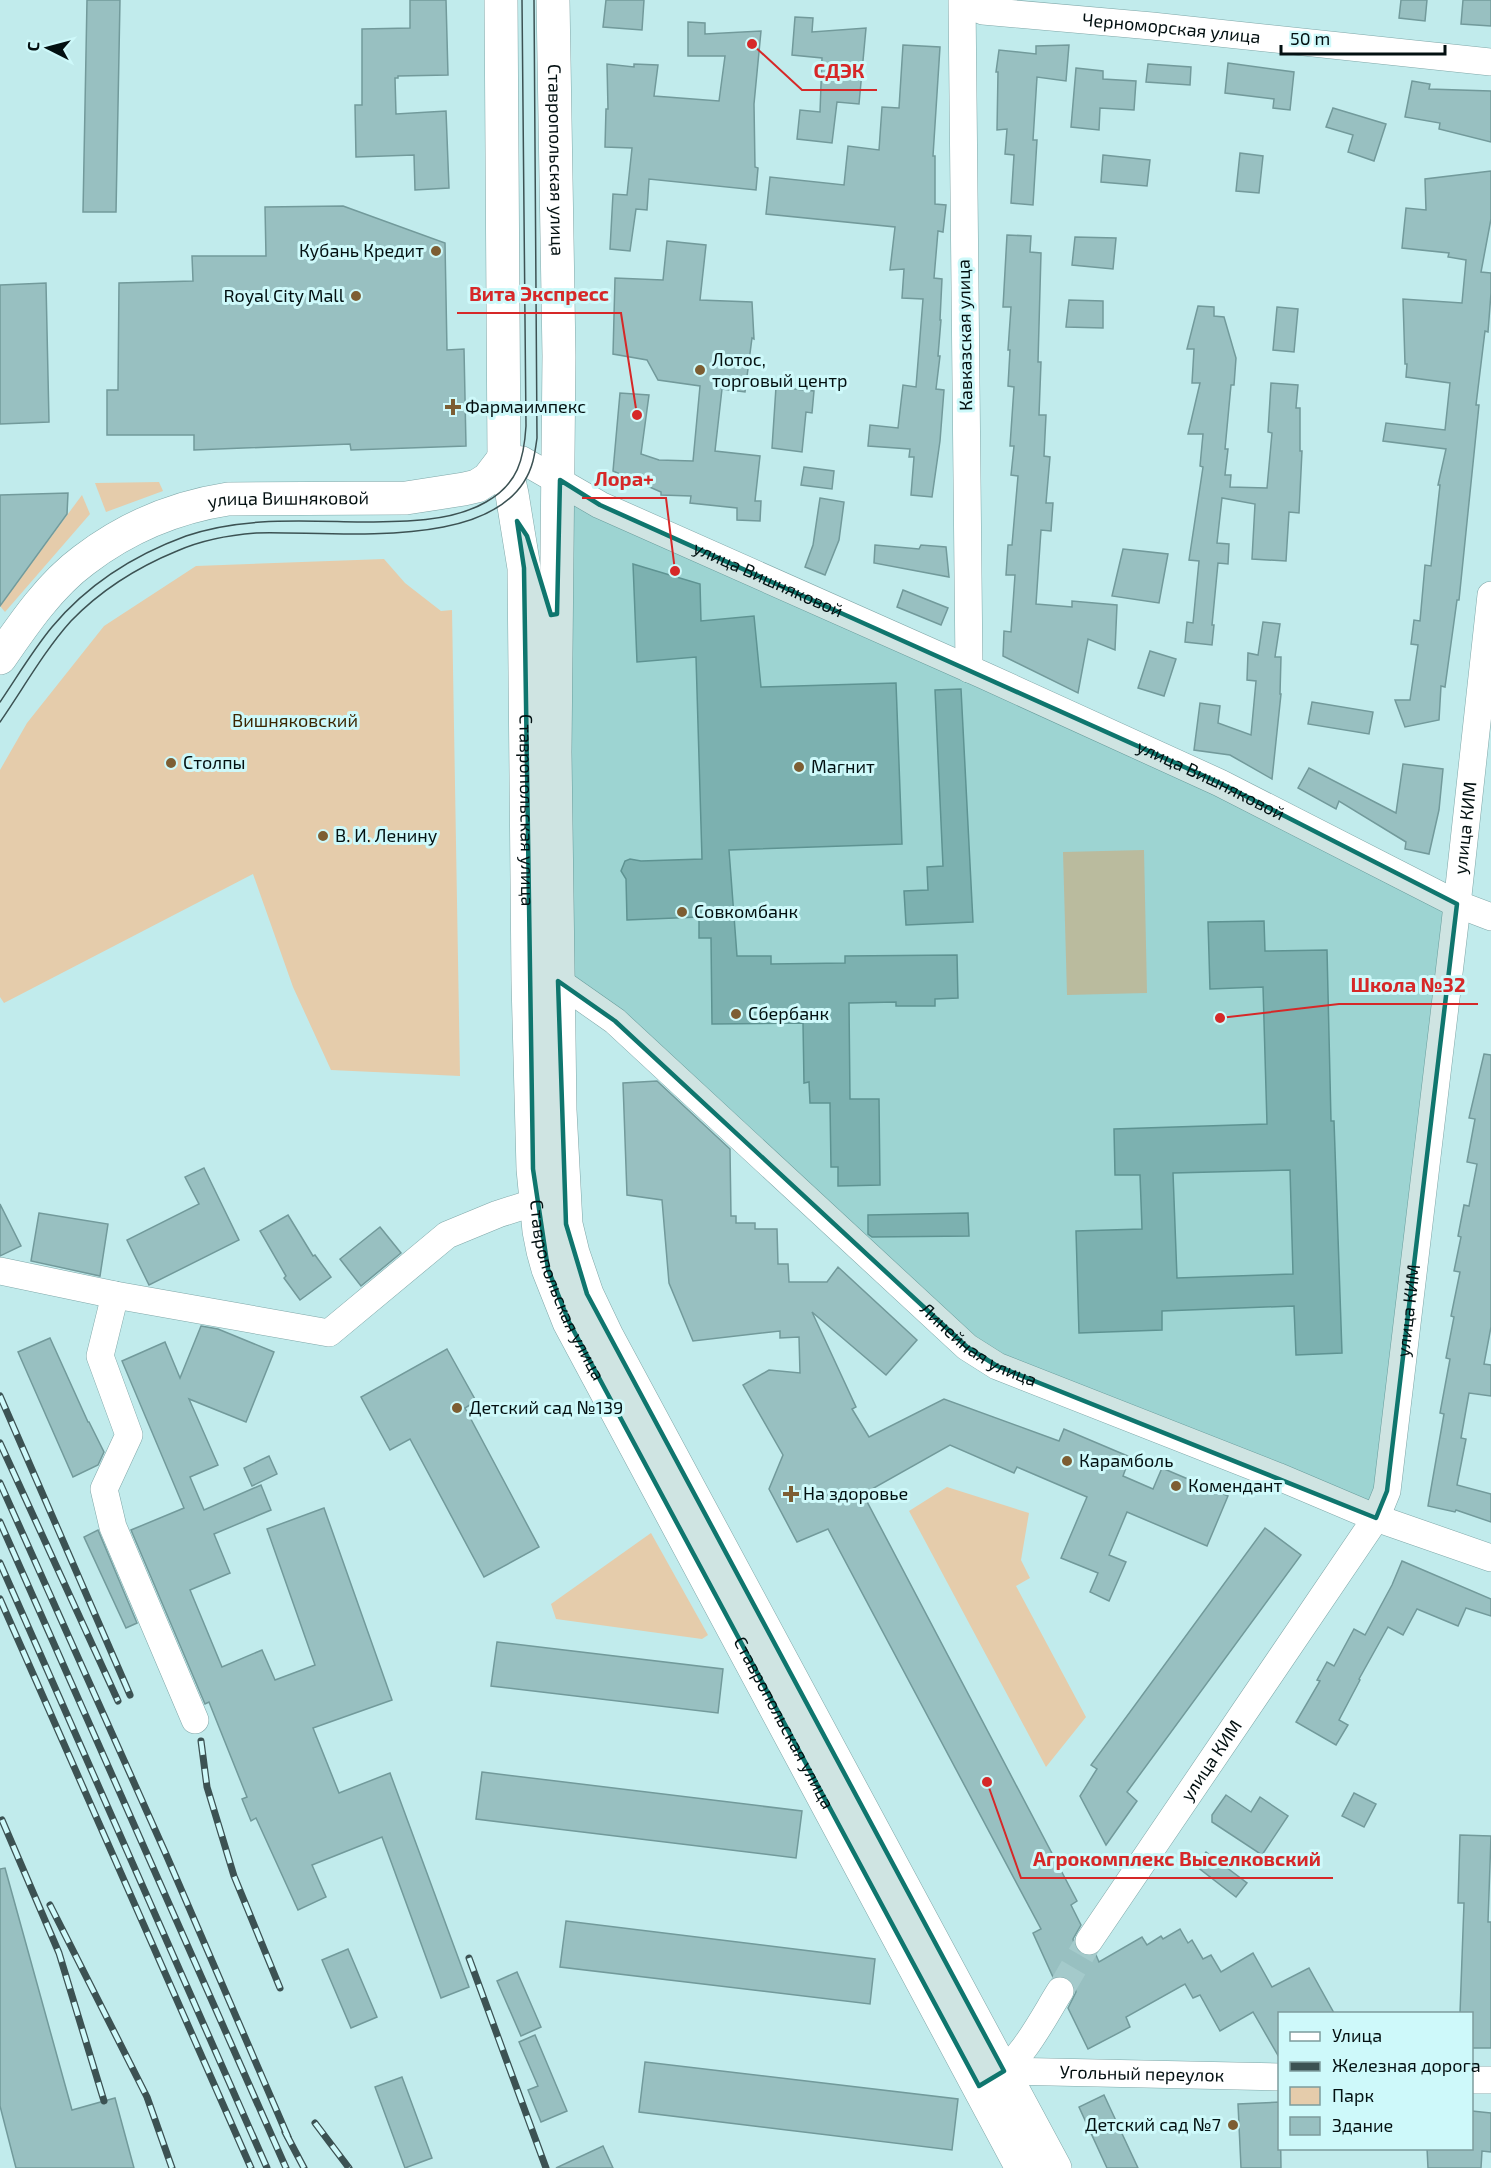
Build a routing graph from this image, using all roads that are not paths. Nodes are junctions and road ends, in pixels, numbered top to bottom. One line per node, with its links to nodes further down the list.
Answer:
1 (501, 0): 5 (main road, Ставропольская улица)
2 (553, 0): 6 (main road, Ставропольская улица)
3 (962, 0): 4 (street, Черноморская улица); 11 (street, Кавказская улица)
4 (1491, 62)
5 (504, 458): 6 (street, улица Вишняковой); 7 (main road, улица Вишняковой); 8 (main road, Ставропольская улица)
6 (560, 480): 11 (street, улица Вишняковой); 12 (main road, Ставропольская улица)
7 (406, 498): 8 (main road); 10 (main road, улица Вишняковой)
8 (517, 521): 12 (main road, Ставропольская улица); 16 (main road, Ставропольская улица)
9 (1491, 595): 13 (street, улица КИМ)
10 (0, 658)
11 (969, 669): 13 (street, улица Вишняковой)
12 (555, 752): 15 (main road, Ставропольская улица)
13 (1457, 904): 14 (street, улица Вишняковой); 19 (street, улица КИМ)
14 (1491, 917)
15 (558, 981): 19 (street, Линейная улица); 25 (main road, Ставропольская улица)
16 (536, 1202): 18 (street); 25 (main road, Ставропольская улица)
17 (0, 1271): 18 (street)
18 (115, 1295): 21 (street)
19 (1376, 1518): 20 (street, Линейная улица); 22 (street, улица КИМ)
20 (1491, 1558)
21 (195, 1720)
22 (1089, 1941)
23 (1060, 1991): 25 (street)
24 (1278, 2077): 25 (street, Угольный переулок)
25 (991, 2078): 28 (main road, Ставропольская улица); 29 (main road, Ставропольская улица)
26 (1473, 2080): 27 (street)
27 (1491, 2080)
28 (1022, 2168)
29 (1055, 2168)

